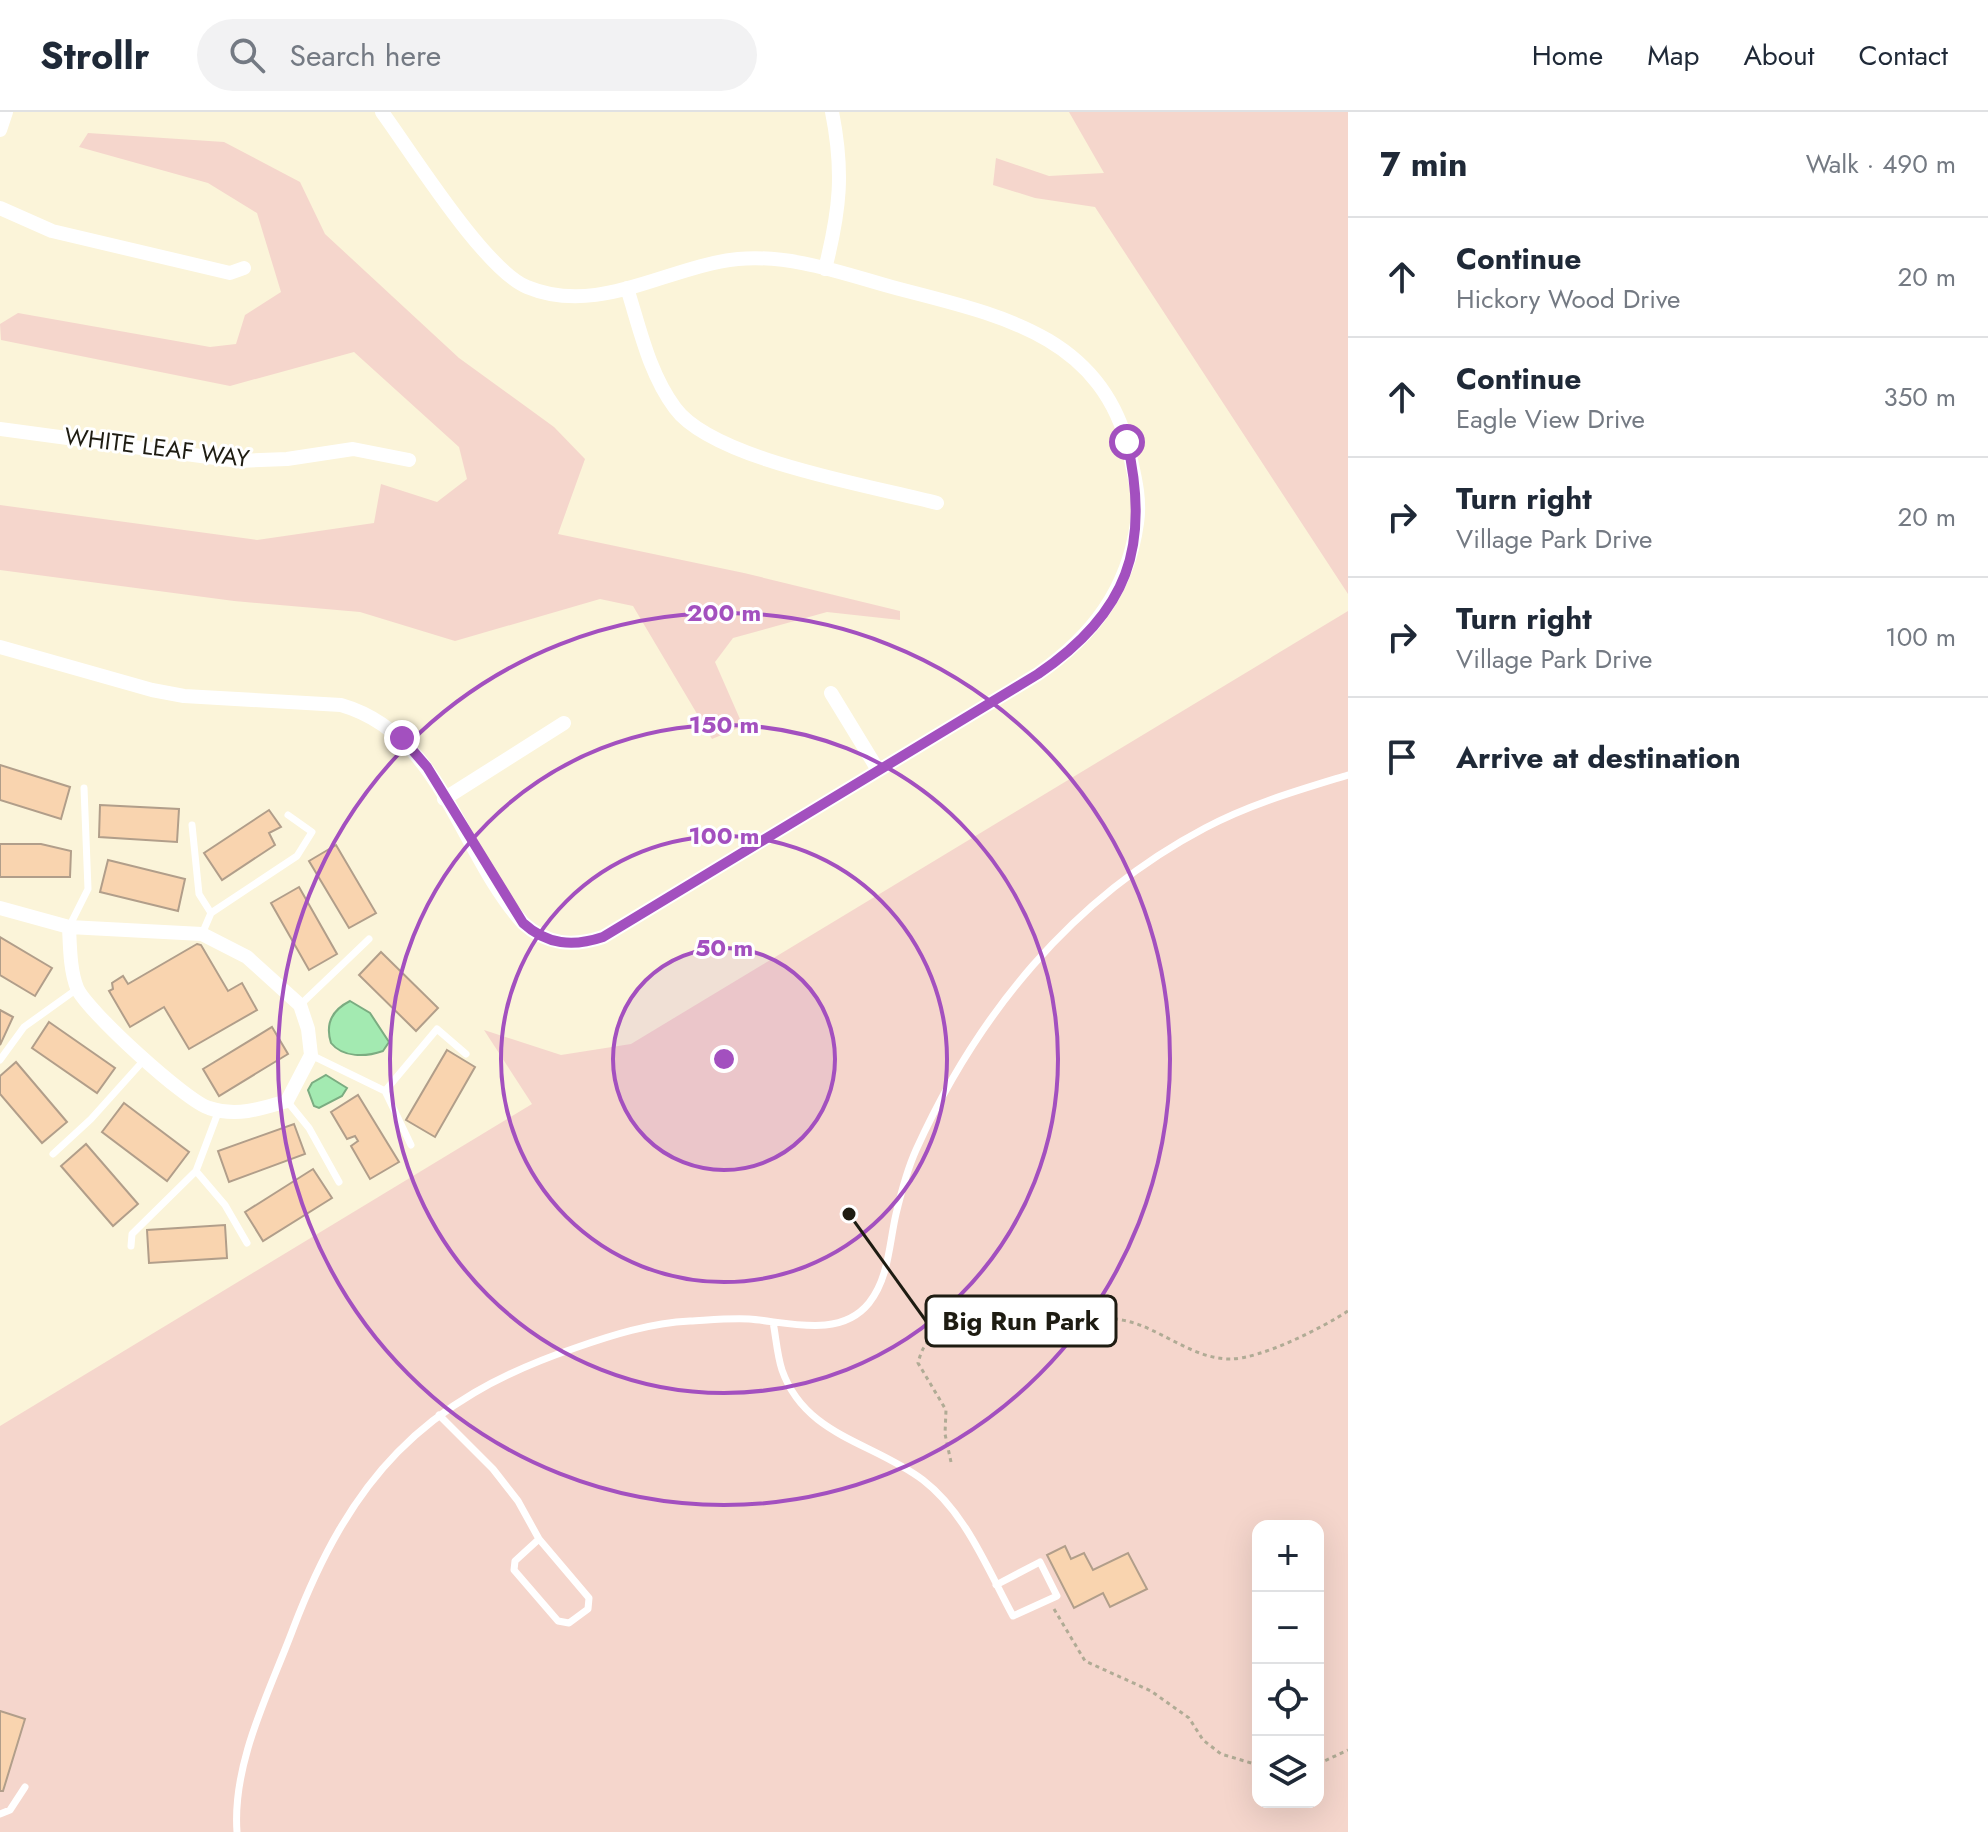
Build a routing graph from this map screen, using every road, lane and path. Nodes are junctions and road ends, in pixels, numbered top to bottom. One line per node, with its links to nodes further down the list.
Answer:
1 (6, 112): 4 (street)
2 (382, 112): 8 (street)
3 (832, 112): 7 (street)
4 (0, 130)
5 (0, 209): 6 (street)
6 (244, 268)
7 (825, 269): 8 (street); 15 (street)
8 (627, 288): 11 (street)
9 (0, 429): 10 (street, WHITE LEAF WAY)
10 (409, 460)
11 (937, 503)
12 (0, 647): 18 (street)
13 (831, 693): 15 (street)
14 (564, 723): 18 (street)
15 (878, 770): 18 (street)
16 (1348, 775): 42 (lane)
17 (84, 788): 23 (lane)
18 (444, 799)
19 (288, 815): 22 (lane)
20 (192, 825): 22 (lane)
21 (0, 908): 23 (street)
22 (211, 913): 24 (lane)
23 (69, 927): 24 (street); 26 (street)
24 (202, 934): 27 (street)
25 (369, 939): 27 (lane)
26 (77, 989): 30 (street); 31 (lane)
27 (300, 1005): 29 (street)
28 (466, 1054): 32 (lane)
29 (311, 1055): 32 (lane); 33 (street)
30 (145, 1058): 34 (street); 36 (lane)
31 (0, 1060)
32 (385, 1091): 35 (lane)
33 (287, 1101): 34 (street); 38 (lane)
34 (219, 1110): 37 (lane)
35 (411, 1145)
36 (53, 1154)
37 (196, 1171): 39 (lane); 40 (lane)
38 (339, 1182)
39 (247, 1243)
40 (131, 1246)
41 (1348, 1311): 44 (path)
42 (773, 1322): 43 (lane); 46 (lane)
43 (439, 1415): 45 (lane); 53 (lane)
44 (951, 1462)
45 (539, 1539): 45 (lane)
46 (996, 1585): 47 (lane); 47 (lane)
47 (1048, 1600): 50 (path)
48 (1348, 1750): 49 (path)
49 (1324, 1761)
50 (1252, 1763)
51 (25, 1787): 52 (lane)
52 (0, 1814)
53 (237, 1832)

